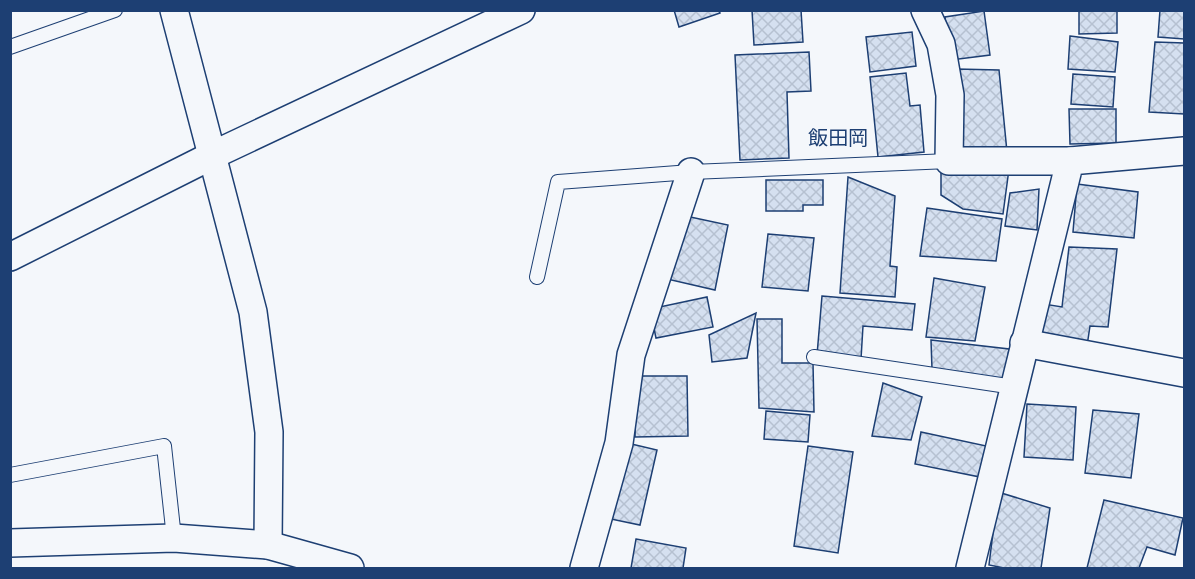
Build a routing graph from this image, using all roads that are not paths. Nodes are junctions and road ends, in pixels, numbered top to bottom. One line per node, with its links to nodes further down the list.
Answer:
1 (115, 10): 5 (lane)
2 (174, 10): 7 (street)
3 (521, 10): 7 (street)
4 (925, 10): 8 (street)
5 (10, 47)
6 (1185, 151): 9 (street)
7 (213, 155): 11 (street); 20 (street)
8 (949, 161): 9 (street); 10 (lane)
9 (1070, 161): 13 (street)
10 (691, 172): 12 (lane); 22 (street)
11 (10, 256)
12 (537, 277)
13 (1024, 343): 15 (street); 16 (street)
14 (814, 357): 16 (lane)
15 (1185, 373)
16 (1014, 387): 23 (street)
17 (10, 475): 18 (lane)
18 (174, 538): 19 (street); 20 (street)
19 (10, 543)
20 (268, 545): 21 (street)
21 (350, 568)
22 (584, 568)
23 (970, 568)

